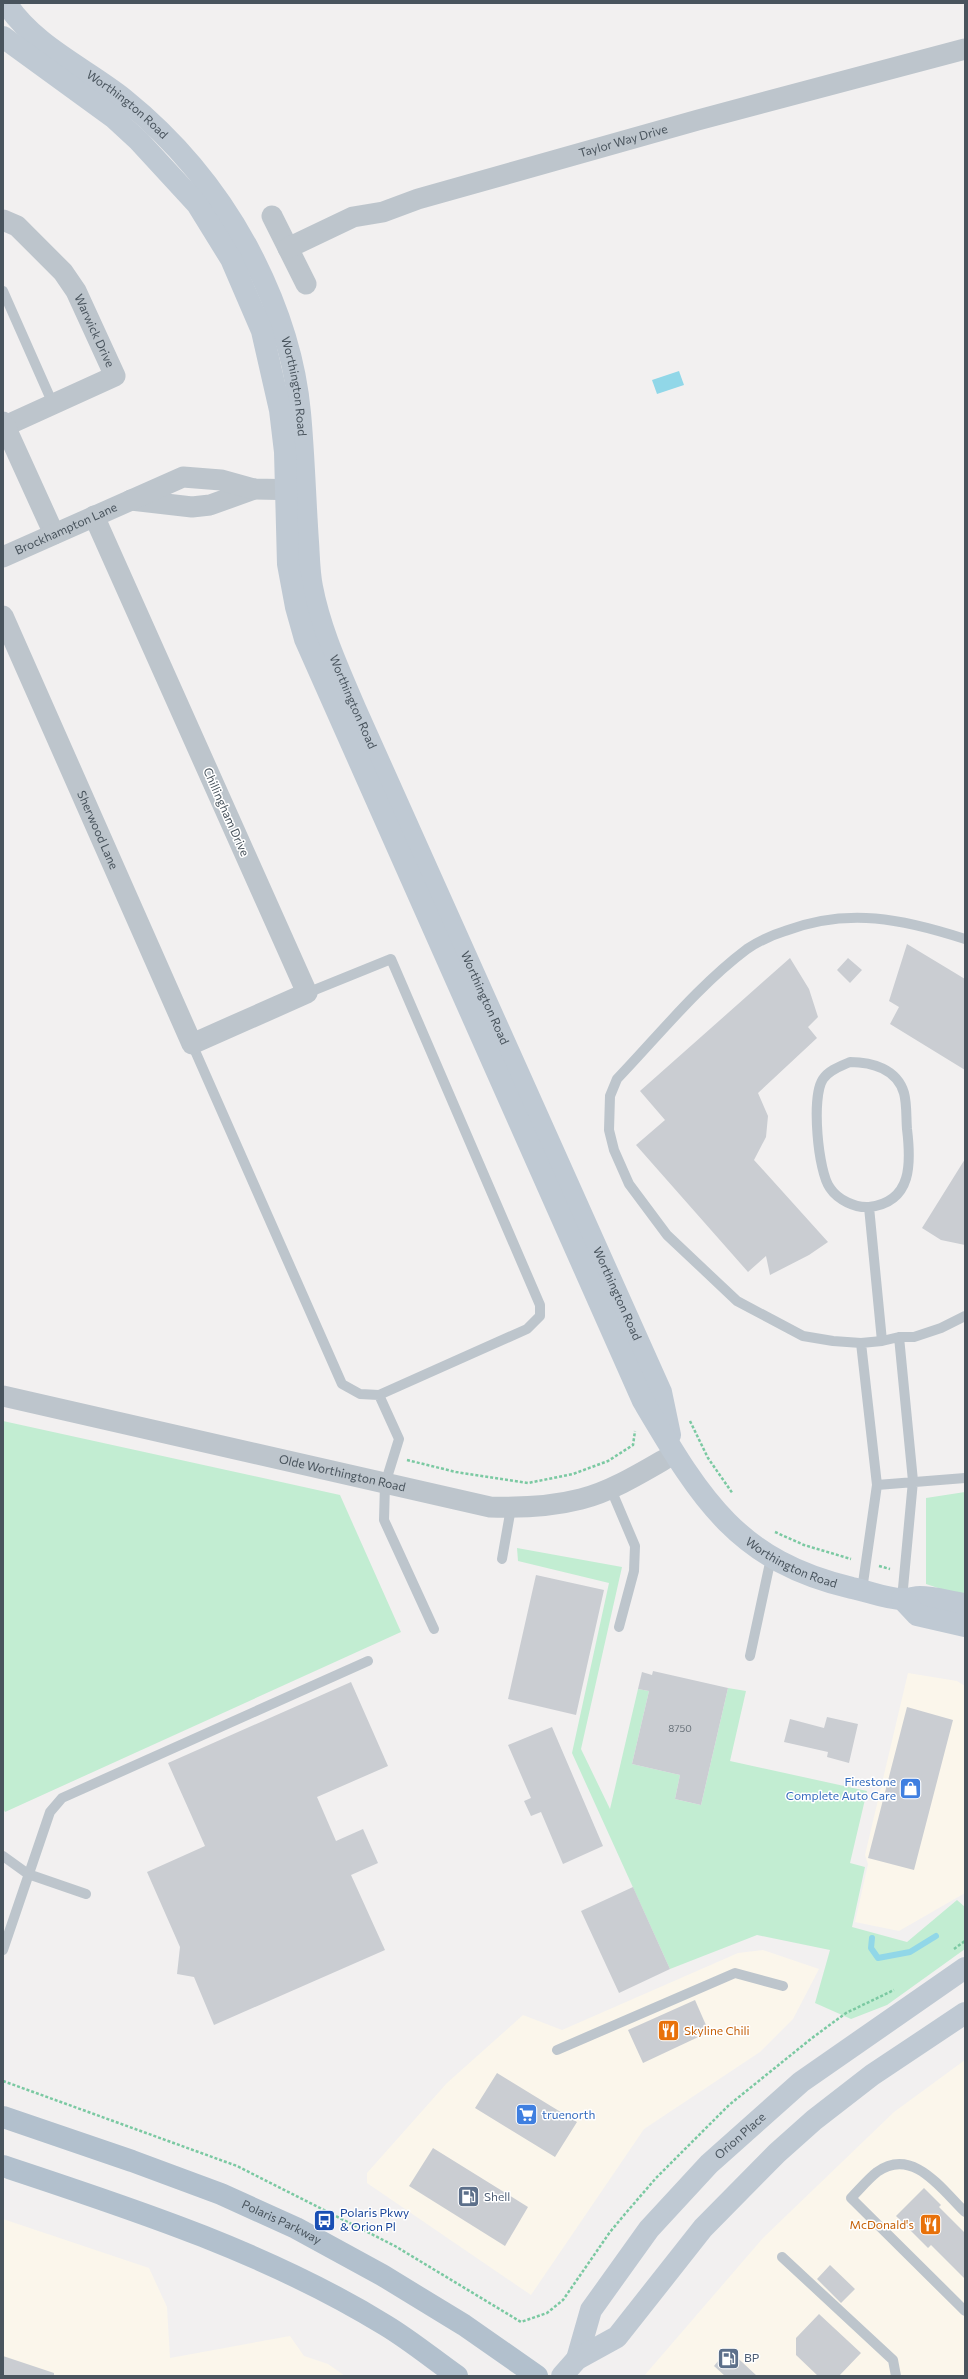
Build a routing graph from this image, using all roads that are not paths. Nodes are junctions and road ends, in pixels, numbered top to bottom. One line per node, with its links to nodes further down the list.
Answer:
1 (6, 3): 12 (street, Worthington Road)
2 (3, 37): 12 (street, Worthington Road)
3 (965, 49): 6 (street, Taylor Way Drive)
4 (272, 216): 6 (street)
5 (3, 220): 9 (street, Warwick Drive)
6 (288, 248): 7 (street)
7 (306, 284)
8 (3, 291): 9 (lane)
9 (53, 404): 10 (street, Warwick Drive)
10 (4, 424): 15 (street, Warwick Drive)
11 (254, 489): 12 (street, Brockhampton Lane); 13 (street, Brockhampton Lane); 13 (street, Brockhampton Lane)
12 (295, 490): 28 (street, Worthington Road)
13 (129, 500): 14 (street, Brockhampton Lane)
14 (94, 516): 15 (street, Brockhampton Lane); 19 (street, Chillingham Drive)
15 (54, 534): 16 (street, Brockhampton Lane)
16 (3, 557)
17 (3, 616): 20 (street, Sherwood Lane)
18 (965, 939): 25 (lane)
19 (307, 993): 20 (street); 27 (lane)
20 (192, 1044): 27 (lane)
21 (869, 1207): 21 (lane); 24 (lane)
22 (965, 1316): 23 (lane)
23 (899, 1337): 24 (lane); 30 (lane)
24 (882, 1341): 25 (lane)
25 (861, 1343): 32 (lane)
26 (3, 1396): 31 (street, Olde Worthington Road)
27 (379, 1396): 31 (lane)
28 (674, 1454): 33 (street, Olde Worthington Road); 35 (street, Worthington Road)
29 (965, 1478): 30 (lane)
30 (914, 1481): 32 (lane); 38 (lane)
31 (384, 1484): 34 (street, Olde Worthington Road); 42 (lane)
32 (877, 1484): 37 (lane)
33 (610, 1487): 34 (street, Olde Worthington Road); 41 (lane)
34 (511, 1508): 36 (lane)
35 (771, 1558): 37 (street, Worthington Road); 43 (lane)
36 (502, 1559)
37 (862, 1590): 38 (street, Worthington Road)
38 (902, 1600): 39 (street, Worthington Road); 40 (street)
39 (965, 1604)
40 (965, 1626)
41 (619, 1627)
42 (434, 1630)
43 (750, 1656)
44 (368, 1661): 46 (lane)
45 (3, 1856): 46 (lane)
46 (28, 1874): 47 (lane); 48 (lane)
47 (86, 1894)
48 (3, 1950)
49 (965, 1968): 58 (street, Orion Place)
50 (783, 1986): 52 (lane)
51 (965, 2013): 58 (street, Orion Place)
52 (557, 2050)
53 (3, 2117): 60 (main road, Polaris Parkway)
54 (3, 2166): 59 (main road)
55 (965, 2212): 57 (lane)
56 (782, 2257): 62 (lane)
57 (965, 2311)
58 (577, 2359): 61 (street, Orion Place)
59 (457, 2376)
60 (537, 2376)
61 (562, 2376)
62 (896, 2376)

